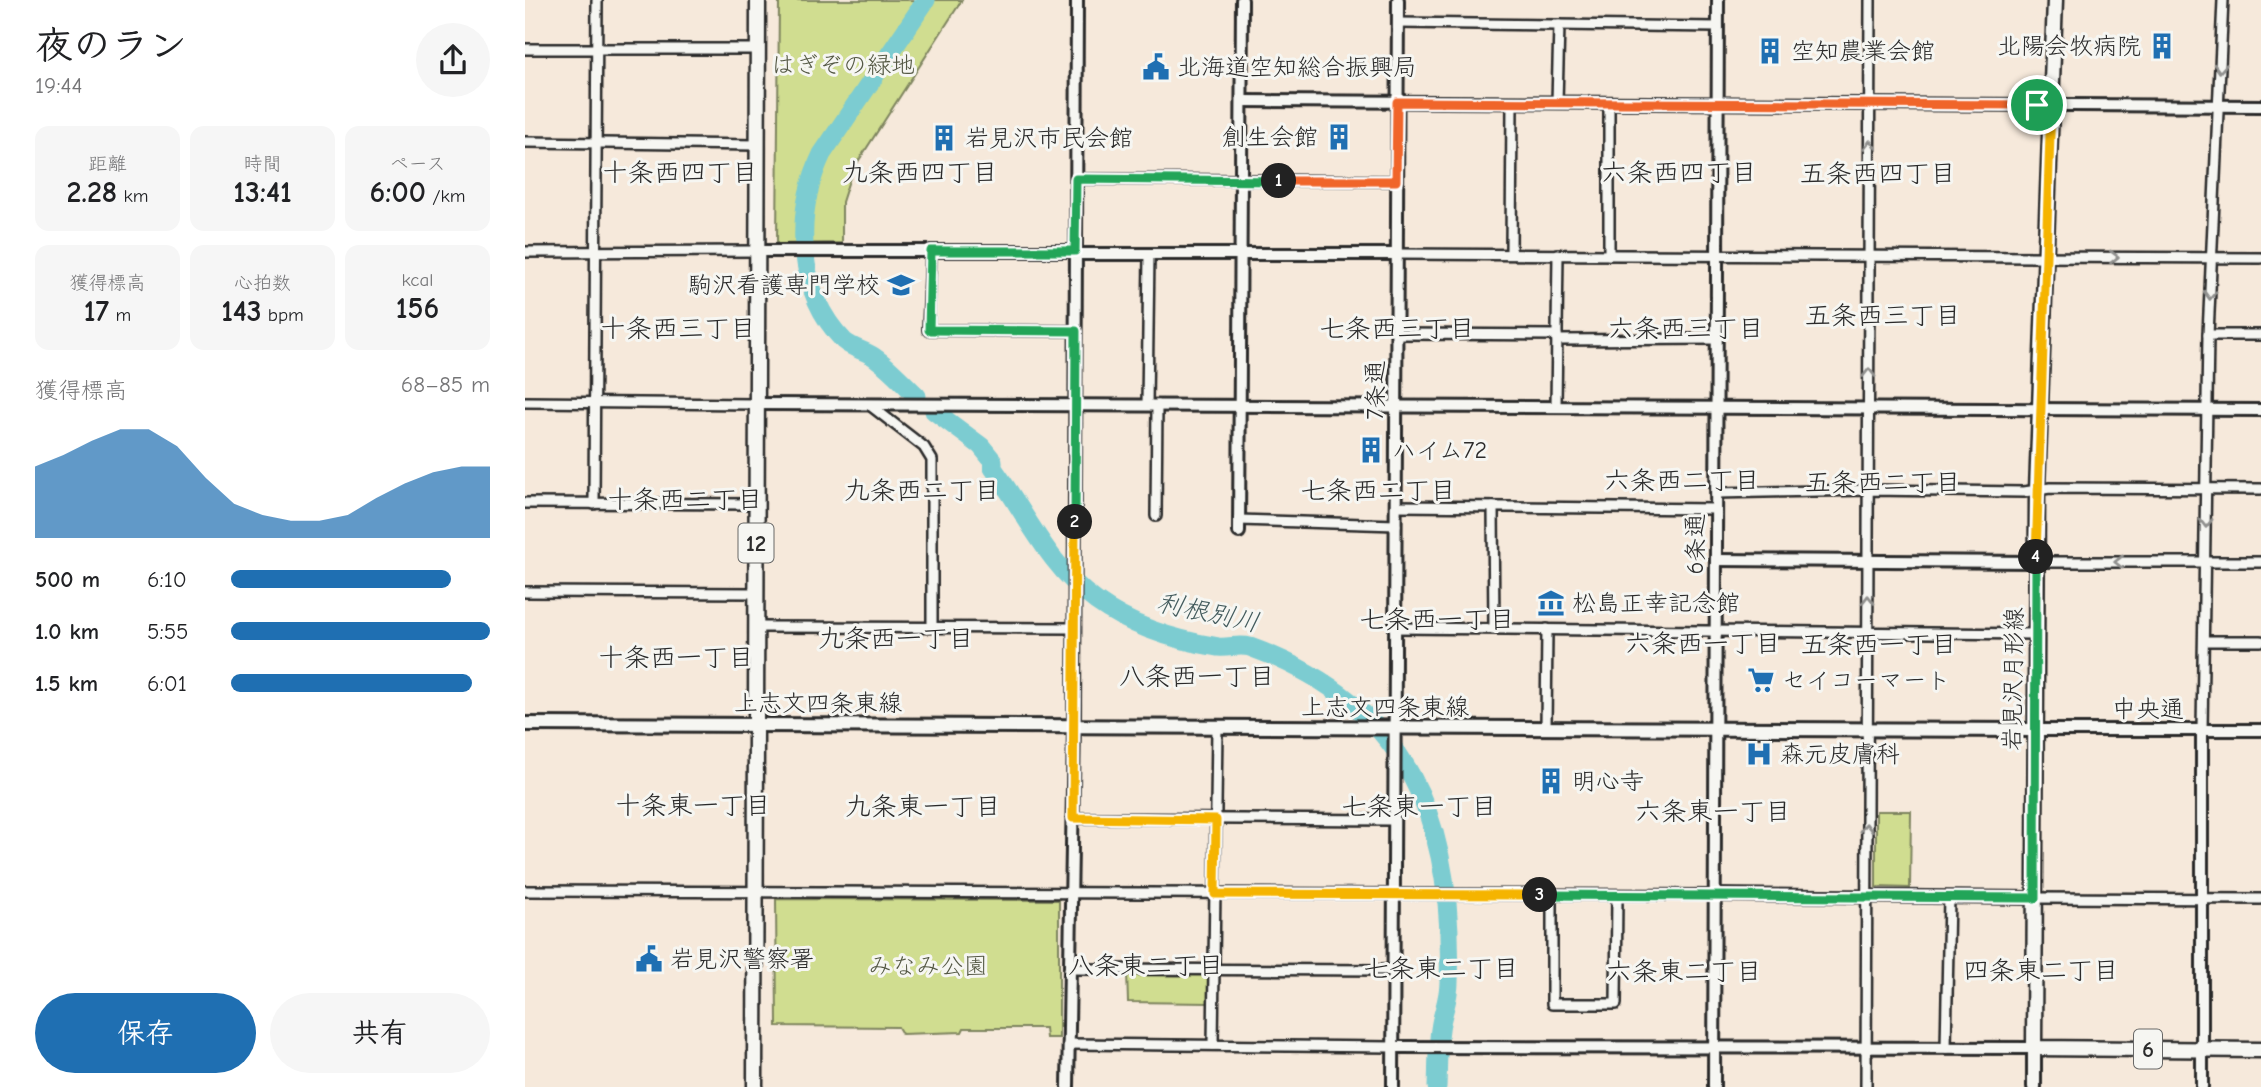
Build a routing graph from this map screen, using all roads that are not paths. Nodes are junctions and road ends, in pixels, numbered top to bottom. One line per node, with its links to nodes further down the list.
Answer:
1 (597, 0): 14 (street)
2 (758, 0): 15 (main road, 12)
3 (1077, 0): 29 (street)
4 (1242, 0): 16 (street)
5 (1398, 0): 10 (street, 7条通)
6 (1718, 0): 12 (street, 6条通)
7 (1870, 0): 22 (street)
8 (2055, 0): 23 (main road, 岩見沢月形線)
9 (2223, 0): 24 (street, one-way to 24)
10 (1398, 23): 11 (street); 17 (street, 7条通)
11 (1559, 25): 12 (street); 18 (street)
12 (1718, 27): 21 (street, 6条通)
13 (525, 49): 14 (street)
14 (596, 49): 15 (street); 27 (street)
15 (758, 49): 28 (main road, 12)
16 (1242, 101): 17 (street); 30 (street)
17 (1397, 102): 19 (street); 31 (street, 7条通)
18 (1557, 102): 19 (street); 20 (street)
19 (1512, 103): 40 (street)
20 (1609, 103): 21 (street); 42 (street)
21 (1717, 103): 22 (street); 43 (street, 6条通)
22 (1870, 104): 23 (street); 44 (street, one-way to 22)
23 (2051, 105): 24 (street); 45 (main road, 岩見沢月形線)
24 (2218, 106): 25 (street); 46 (street)
25 (2261, 106)
26 (525, 142): 27 (street)
27 (596, 142): 28 (street); 36 (street)
28 (758, 145): 32 (main road, 12)
29 (1076, 179): 30 (street); 35 (street)
30 (1241, 181): 31 (street); 38 (street)
31 (1396, 181): 39 (street, 7条通)
32 (756, 251): 33 (street); 36 (street); 56 (main road, 12)
33 (931, 251): 35 (street); 48 (street)
34 (525, 252): 36 (street)
35 (1075, 252): 37 (street); 48 (street)
36 (595, 253): 55 (street)
37 (1149, 254): 38 (street); 58 (street)
38 (1242, 254): 39 (street); 60 (street)
39 (1397, 254): 40 (street); 49 (street, 7条通)
40 (1511, 254): 41 (street)
41 (1558, 254): 42 (street); 52 (street)
42 (1609, 255): 43 (street)
43 (1717, 255): 44 (street); 53 (street, 6条通)
44 (1870, 257): 45 (street); 64 (street, one-way to 44)
45 (2046, 258): 46 (street, one-way to 46); 65 (main road, 岩見沢月形線)
46 (2211, 258): 47 (street); 50 (street, one-way to 50)
47 (2261, 258)
48 (1076, 331): 57 (street)
49 (1396, 334): 52 (street); 62 (street, 7条通)
50 (2208, 335): 51 (street); 66 (street)
51 (2261, 335)
52 (1557, 337): 53 (street); 61 (street)
53 (1717, 339): 63 (street, 6条通)
54 (525, 402): 55 (street)
55 (595, 402): 56 (street); 74 (street)
56 (756, 404): 59 (street); 75 (main road, 12)
57 (1076, 405): 58 (street); 59 (street); 91 (street)
58 (1152, 405): 60 (street); 79 (street)
59 (871, 406): 90 (street)
60 (1241, 406): 62 (street); 81 (street)
61 (1556, 406): 62 (street); 63 (street)
62 (1396, 408): 76 (street, 7条通)
63 (1716, 408): 64 (street); 72 (street, 6条通)
64 (1869, 409): 65 (street); 70 (street)
65 (2039, 409): 66 (street); 71 (main road, 岩見沢月形線)
66 (2206, 410): 67 (street); 68 (street)
67 (2261, 410)
68 (2206, 489): 69 (street); 71 (street); 85 (street, one-way to 85)
69 (2261, 489)
70 (1869, 490): 71 (street); 72 (street); 83 (street)
71 (2037, 490): 84 (main road, 岩見沢月形線)
72 (1716, 493): 78 (street, 6条通)
73 (525, 503): 74 (street)
74 (594, 503): 75 (street)
75 (755, 504): 88 (main road, 12)
76 (1396, 506): 77 (street); 80 (street, 7条通)
77 (1493, 507): 78 (street); 93 (street)
78 (1716, 509): 82 (street, 6条通)
79 (1156, 516)
80 (1396, 525): 81 (street); 92 (street, 7条通)
81 (1239, 526)
82 (1716, 560): 83 (street); 95 (street, 6条通)
83 (1868, 562): 84 (street); 96 (street, one-way to 83)
84 (2036, 562): 85 (street, one-way to 84); 97 (main road, 岩見沢月形線)
85 (2206, 562): 86 (street); 98 (street)
86 (2261, 562)
87 (525, 592): 88 (street)
88 (756, 593): 89 (main road, 12)
89 (756, 626): 90 (street); 101 (main road, 12)
90 (932, 626): 91 (street)
91 (1073, 628): 102 (street)
92 (1395, 628): 93 (street); 110 (street, 7条通)
93 (1494, 629): 94 (street)
94 (1547, 629): 95 (street); 104 (street)
95 (1715, 630): 96 (street); 106 (street, 6条通)
96 (1868, 634): 97 (street); 105 (street)
97 (2036, 634): 107 (main road, 岩見沢月形線)
98 (2204, 641): 99 (street); 108 (street)
99 (2261, 641)
100 (525, 724): 101 (main road, 上志文四条東線)
101 (755, 725): 102 (main road, 上志文四条東線); 115 (main road, 12)
102 (1074, 726): 103 (main road, 上志文四条東線); 112 (street)
103 (1217, 727): 110 (main road, 上志文四条東線); 113 (street)
104 (1546, 728): 106 (main road, 上志文四条東線); 110 (main road, 上志文四条東線)
105 (1867, 728): 106 (main road, 上志文四条東線); 107 (main road, 上志文四条東線); 122 (street, one-way to 105)
106 (1714, 729): 121 (street, 6条通)
107 (2035, 730): 108 (street, 中央通); 124 (main road, 岩見沢月形線)
108 (2202, 730): 109 (street, 中央通); 125 (street)
109 (2261, 730)
110 (1395, 733): 111 (street, 7条通)
111 (1394, 816): 113 (street); 118 (street)
112 (1073, 818): 113 (street); 116 (street)
113 (1216, 820): 117 (street)
114 (525, 891): 115 (street)
115 (754, 892): 116 (street); 139 (main road, 12)
116 (1073, 894): 117 (street); 127 (street)
117 (1215, 894): 118 (street); 128 (street)
118 (1394, 894): 119 (street); 129 (street)
119 (1552, 895): 120 (street); 120 (street)
120 (1617, 895): 121 (street)
121 (1714, 895): 122 (street); 133 (street, 6条通)
122 (1865, 896): 123 (street); 136 (street)
123 (1949, 897): 124 (street); 134 (street)
124 (2035, 898): 125 (street); 135 (main road, 岩見沢月形線)
125 (2204, 899): 126 (street); 137 (street)
126 (2261, 899)
127 (1069, 969): 128 (street); 130 (street)
128 (1214, 969): 129 (street); 131 (street)
129 (1394, 970): 132 (street)
130 (1068, 1044): 131 (street); 140 (street)
131 (1213, 1045): 132 (street)
132 (1393, 1047): 133 (street); 141 (street)
133 (1715, 1048): 136 (street); 142 (street, 6条通)
134 (1946, 1048): 135 (street); 136 (street)
135 (2035, 1048): 137 (main road, 6); 144 (main road)
136 (1866, 1049): 143 (street)
137 (2202, 1050): 138 (main road, 6); 145 (street)
138 (2261, 1050)
139 (755, 1087)
140 (1068, 1087)
141 (1393, 1087)
142 (1714, 1087)
143 (1866, 1087)
144 (2034, 1087)
145 (2202, 1087)

